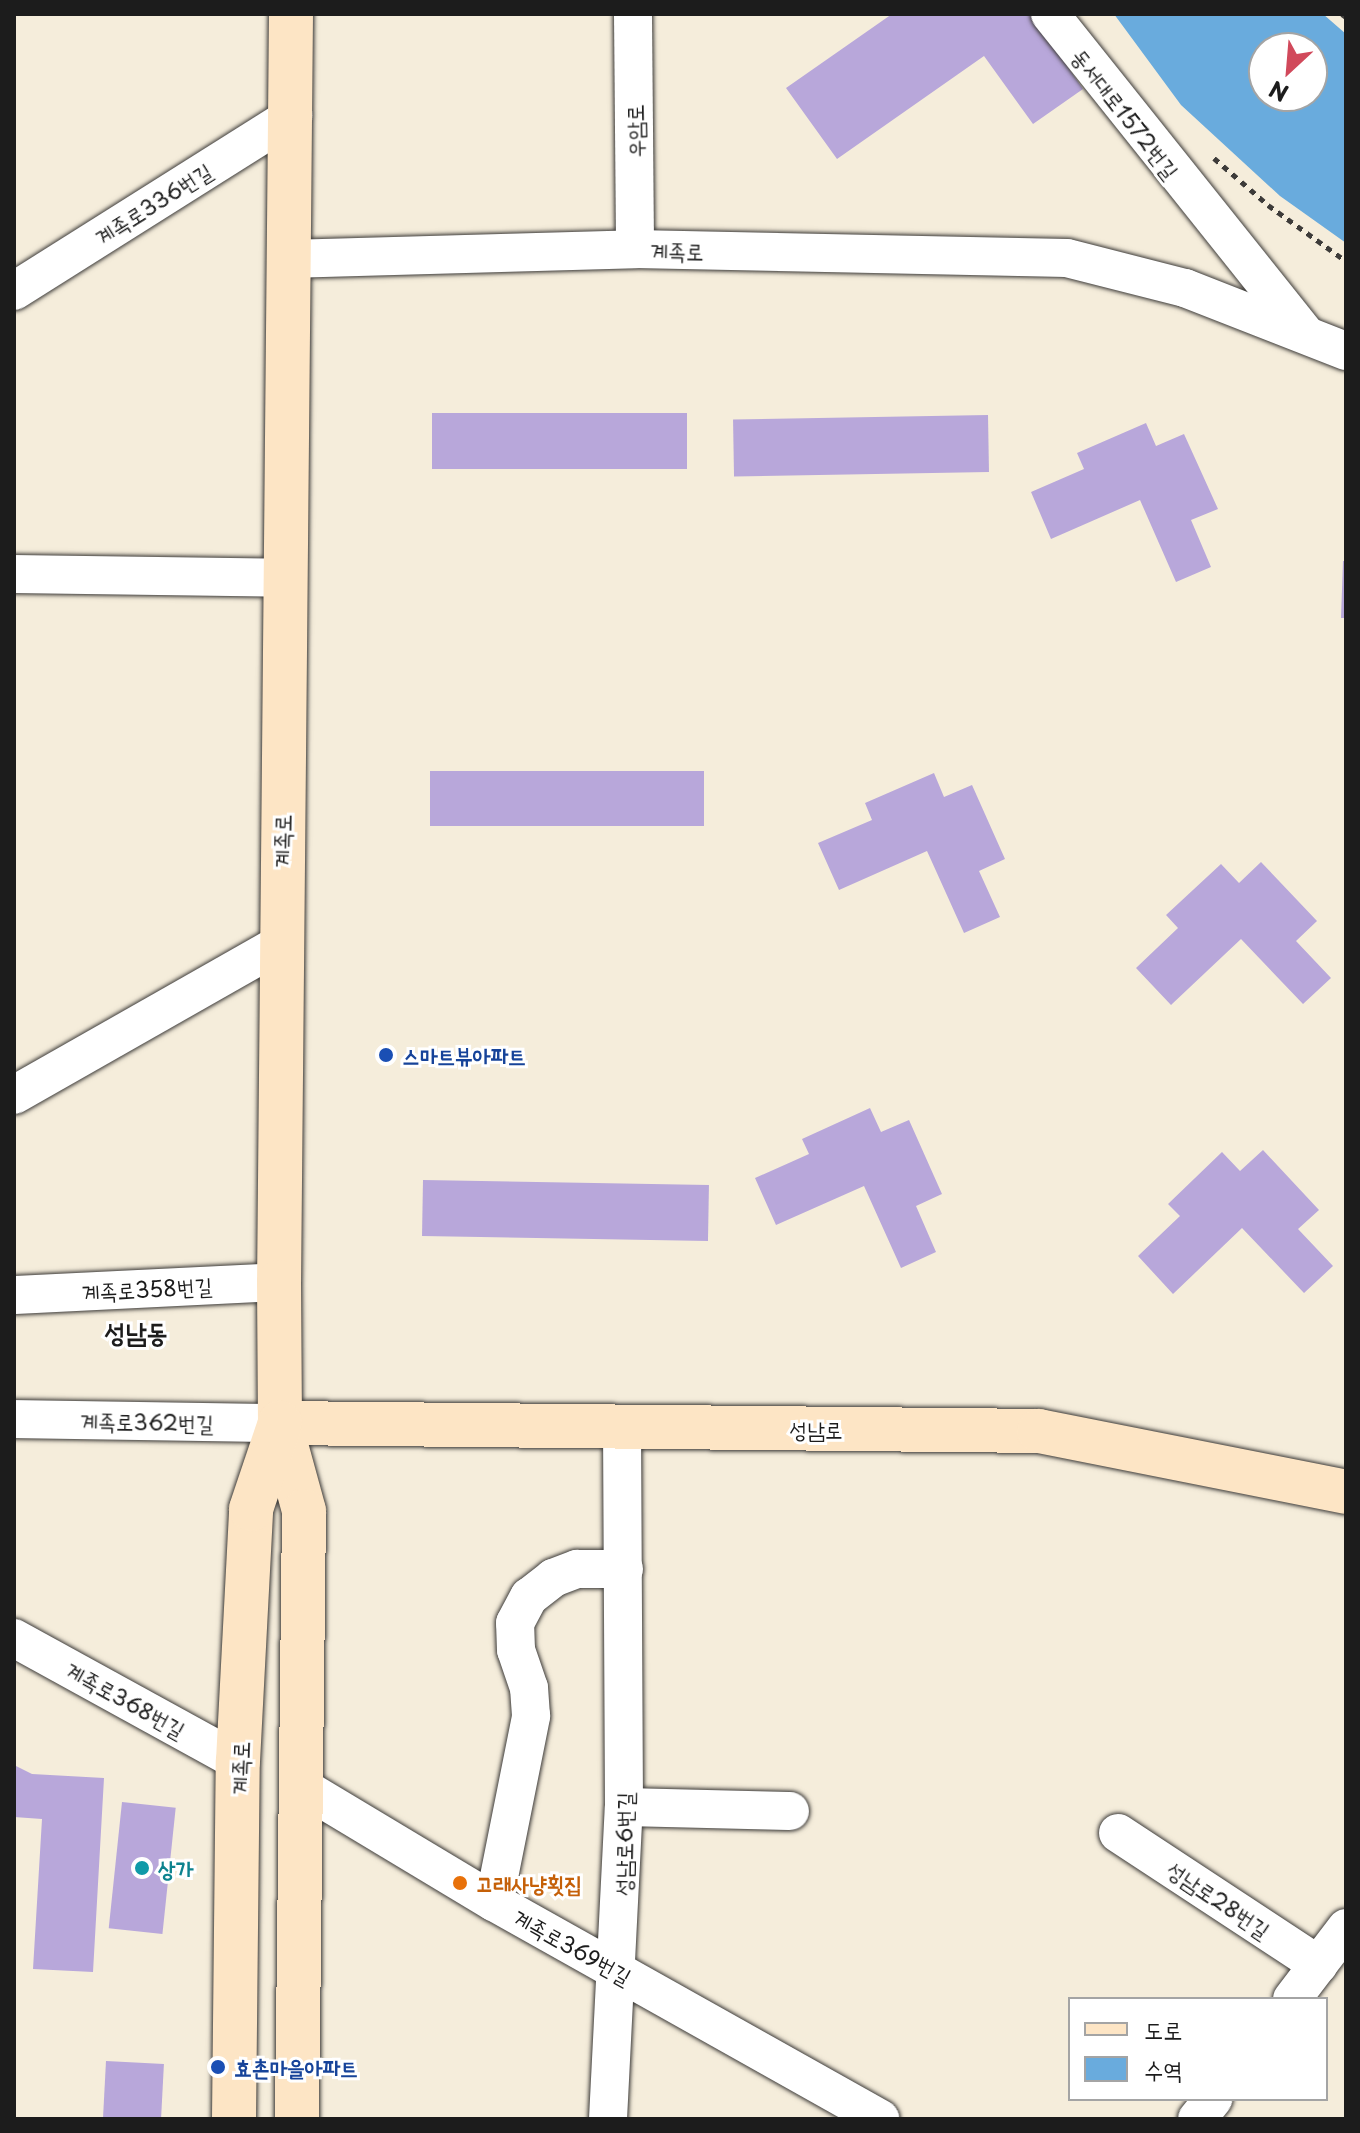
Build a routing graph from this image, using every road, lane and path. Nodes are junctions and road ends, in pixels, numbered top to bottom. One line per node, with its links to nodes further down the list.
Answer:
1 (291, 14): 4 (main road, 계족로)
2 (633, 14): 6 (street, 우암로)
3 (1050, 14): 10 (street, 동서대로1572번길)
4 (293, 115): 7 (main road, 계족로); 9 (street, 계족로336번길)
5 (1212, 155): 8 (path)
6 (635, 249): 7 (street, 계족로); 10 (street, 계족로)
7 (287, 259): 13 (main road, 계족로)
8 (1346, 261)
9 (14, 291)
10 (1305, 334): 11 (street, 계족로)
11 (1346, 351)
12 (14, 574): 13 (street)
13 (284, 578): 14 (main road, 계족로)
14 (280, 944): 15 (street); 16 (main road, 계족로)
15 (14, 1095)
16 (279, 1282): 17 (street, 계족로358번길); 19 (main road, 계족로)
17 (14, 1295)
18 (14, 1419): 19 (street, 계족로362번길)
19 (280, 1423): 20 (main road, 성남로); 24 (main road, 계족로); 25 (main road, 계족로)
20 (622, 1428): 21 (main road, 성남로); 22 (street, 성남로6번길)
21 (1346, 1492)
22 (624, 1569): 26 (street, 성남로6번길); 29 (street)
23 (14, 1638): 24 (street, 계족로368번길)
24 (238, 1761): 36 (main road, 계족로)
25 (304, 1788): 29 (street, 계족로369번길); 37 (main road, 계족로)
26 (624, 1807): 27 (street); 32 (street, 성남로6번길)
27 (790, 1811)
28 (1118, 1833): 31 (street, 성남로28번길)
29 (494, 1902): 32 (street, 계족로369번길)
30 (1346, 1928): 31 (street)
31 (1319, 1965): 33 (street)
32 (619, 1970): 35 (street, 계족로369번길); 38 (street, 성남로6번길)
33 (1294, 1997)
34 (1211, 2101): 40 (street)
35 (845, 2110): 39 (street, 계족로369번길)
36 (234, 2119)
37 (297, 2119)
38 (608, 2119)
39 (880, 2119)
40 (1197, 2119)

